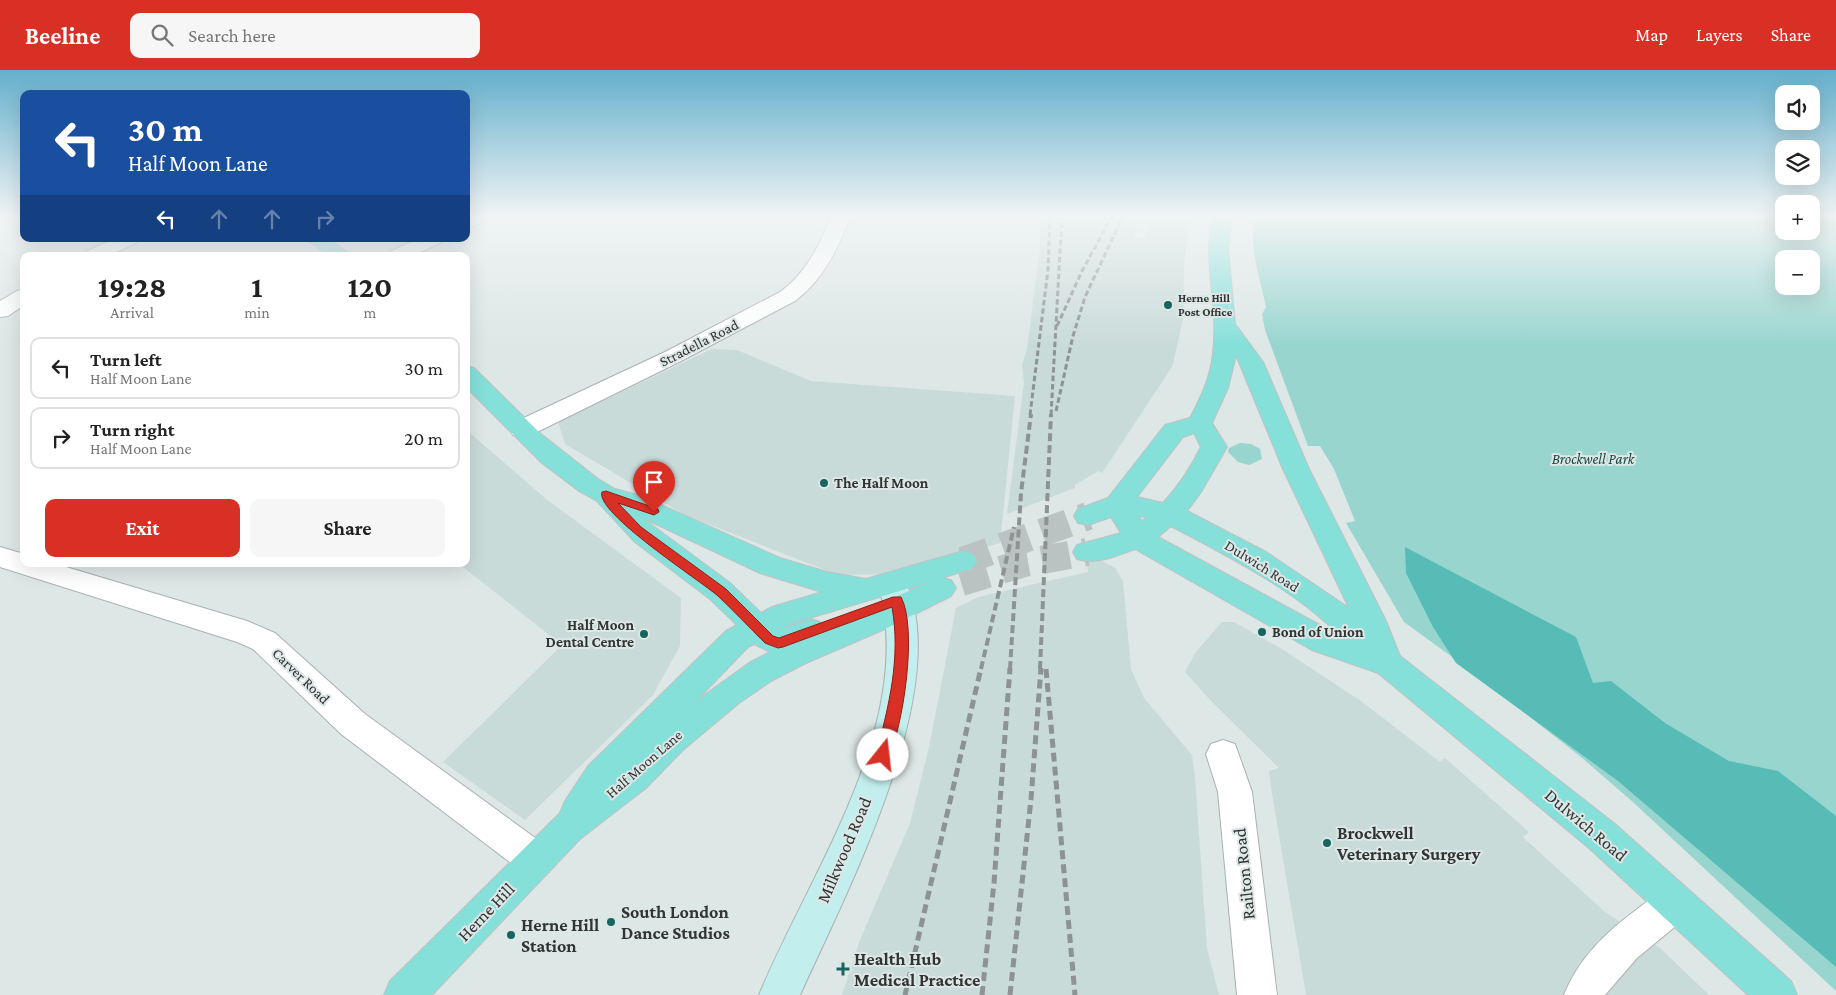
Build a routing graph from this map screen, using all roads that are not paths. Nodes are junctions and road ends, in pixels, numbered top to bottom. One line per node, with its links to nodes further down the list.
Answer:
1 (820, 259): 8 (street, Stradella Road)
2 (1220, 259): 5 (main road)
3 (20, 298): 4 (street)
4 (0, 311)
5 (1225, 326): 7 (main road); 21 (main road)
6 (470, 377): 8 (main road, Half Moon Lane)
7 (1200, 423): 10 (main road); 11 (main road)
8 (522, 429): 9 (main road, Half Moon Lane)
9 (606, 495): 19 (main road, Half Moon Lane); 20 (main road, Half Moon Lane)
10 (1117, 504): 11 (main road, Dulwich Road); 12 (main road); 13 (main road)
11 (1170, 514): 13 (main road); 21 (main road, Dulwich Road)
12 (1088, 516)
13 (1138, 538): 14 (main road); 21 (main road, Dulwich Road)
14 (1087, 552)
15 (0, 557): 16 (street, Carver Road)
16 (20, 564)
17 (29, 567): 24 (street, Carver Road)
18 (955, 577): 19 (main road, Half Moon Lane)
19 (892, 594): 20 (main road, Half Moon Lane); 23 (main road, Half Moon Lane); 27 (main road, Milkwood Road)
20 (746, 617): 23 (main road, Half Moon Lane)
21 (1388, 664): 25 (main road, Dulwich Road)
22 (1223, 754): 28 (street, Railton Road)
23 (567, 828): 24 (main road, Herne Hill)
24 (536, 860): 26 (main road, Herne Hill)
25 (1675, 903): 29 (street); 30 (main road, Dulwich Road)
26 (404, 995)
27 (779, 995)
28 (1258, 995)
29 (1584, 995)
30 (1777, 995)

